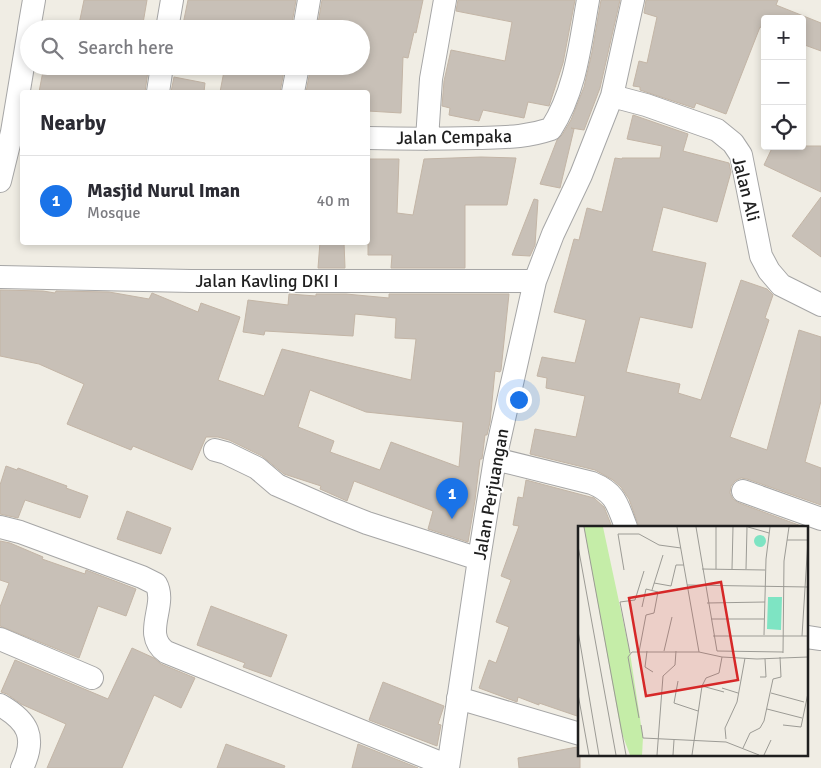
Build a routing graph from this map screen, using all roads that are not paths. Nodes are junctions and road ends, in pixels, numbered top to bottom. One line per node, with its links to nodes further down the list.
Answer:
1 (34, 0): 7 (street)
2 (172, 0): 8 (street)
3 (309, 0): 9 (street)
4 (445, 0): 18 (street)
5 (588, 0): 18 (street, Jalan Cempaka)
6 (633, 0): 15 (street, Jalan Perjuangan)
7 (31, 20)
8 (169, 20)
9 (306, 20)
10 (21, 75): 16 (street)
11 (161, 75): 13 (street)
12 (296, 75): 14 (street)
13 (158, 90)
14 (293, 90)
15 (612, 96): 21 (street, Jalan Perjuangan); 22 (street, Jalan Ali)
16 (12, 132): 19 (street)
17 (370, 138): 18 (street, Jalan Cempaka)
18 (428, 140)
19 (0, 181)
20 (0, 278): 21 (street, Jalan Kavling DKI I)
21 (535, 281): 24 (street, Jalan Perjuangan)
22 (818, 298)
23 (215, 450): 29 (street)
24 (495, 459): 27 (street); 29 (street, Jalan Perjuangan)
25 (743, 491): 26 (street)
26 (821, 520)
27 (626, 526)
28 (0, 527): 37 (street)
29 (479, 559): 34 (street, Jalan Perjuangan)
30 (808, 637): 32 (street)
31 (0, 639): 33 (street)
32 (821, 639)
33 (92, 678)
34 (458, 698): 36 (street); 37 (street, Jalan Perjuangan)
35 (0, 705): 38 (street)
36 (578, 733)
37 (448, 767)
38 (22, 768)

